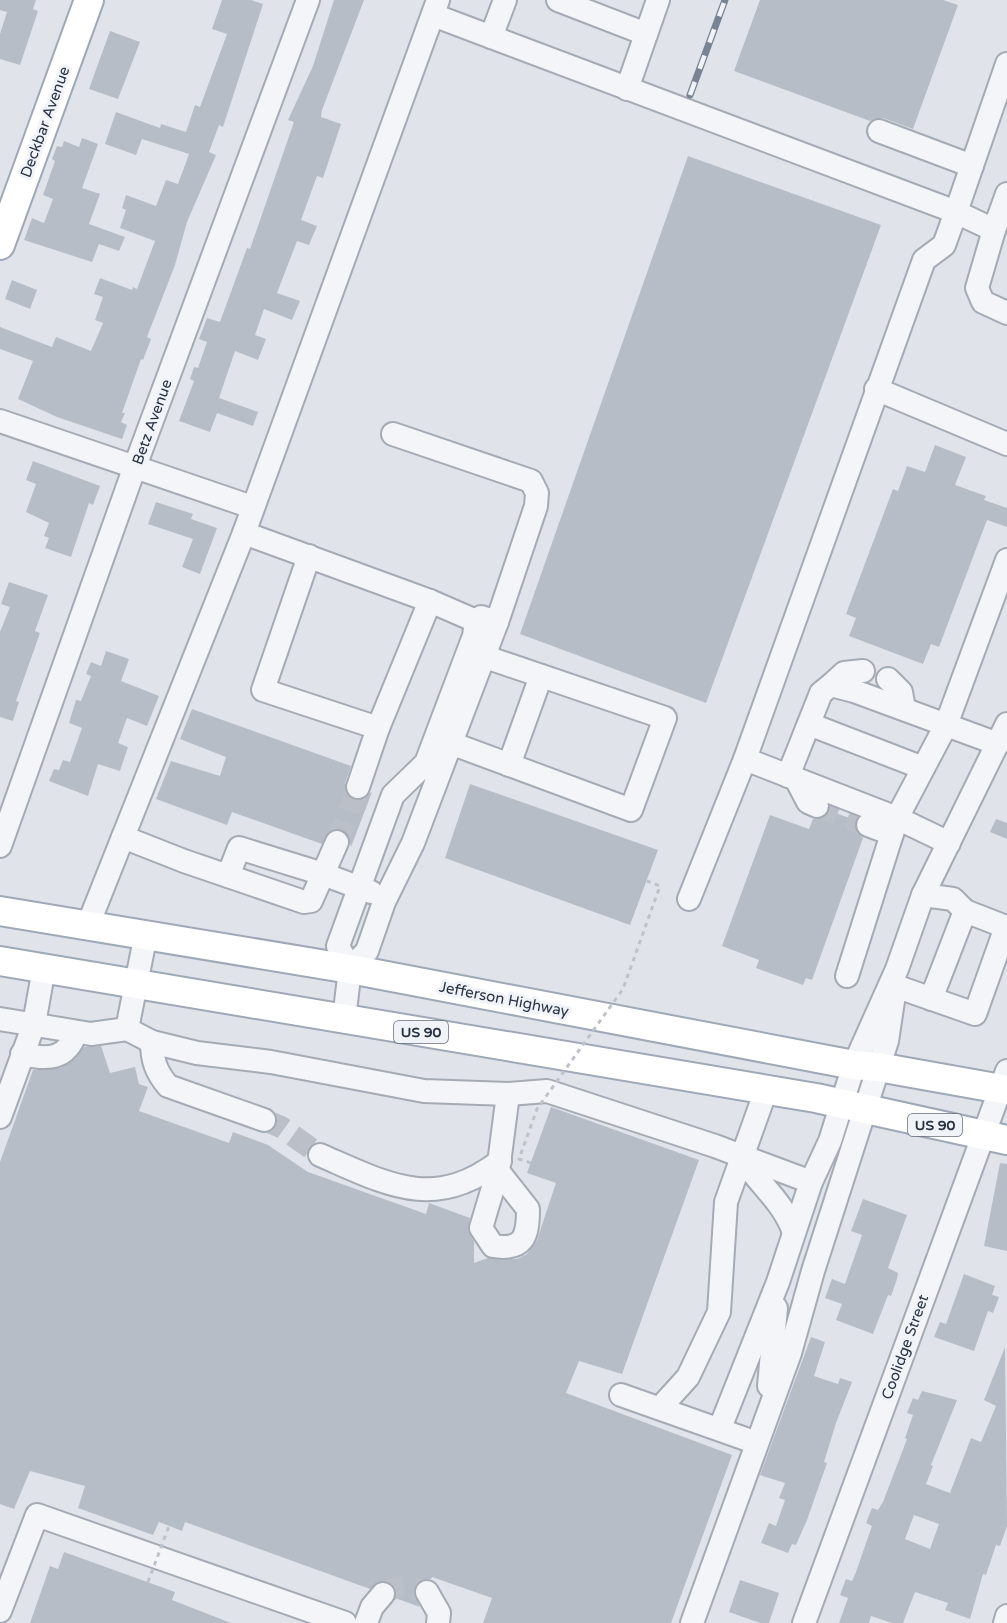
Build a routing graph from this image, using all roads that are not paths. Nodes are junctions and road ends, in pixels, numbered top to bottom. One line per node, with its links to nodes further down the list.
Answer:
1 (89, 0): 17 (main road, Deckbar Avenue)
2 (308, 0): 23 (street, Betz Avenue)
3 (505, 0): 8 (street)
4 (558, 0): 7 (street)
5 (658, 0): 7 (street)
6 (436, 7): 8 (street); 24 (street)
7 (646, 34): 10 (street)
8 (491, 37): 10 (street)
9 (1007, 64): 11 (street)
10 (627, 89): 15 (street)
11 (1000, 108): 13 (street)
12 (879, 131): 13 (street)
13 (972, 166): 15 (street)
14 (1007, 194): 16 (street)
15 (956, 212): 16 (street); 19 (street)
16 (994, 230): 18 (street)
17 (0, 245)
18 (1007, 313)
19 (876, 389): 22 (street); 41 (street)
20 (0, 422): 23 (street)
21 (393, 434): 29 (street)
22 (1007, 444)
23 (134, 469): 24 (street); 53 (street, Betz Avenue)
24 (252, 507): 25 (street)
25 (244, 533): 26 (street); 50 (street)
26 (309, 556): 28 (street); 38 (street)
27 (1007, 560): 37 (street)
28 (430, 601): 29 (street); 38 (street)
29 (486, 621): 30 (street)
30 (476, 653): 32 (street); 40 (street)
31 (863, 671): 34 (street)
32 (541, 676): 42 (street); 42 (street)
33 (888, 679): 35 (street)
34 (831, 685): 35 (street); 36 (street)
35 (904, 709): 37 (street)
36 (809, 724): 43 (street); 44 (street)
37 (946, 725): 39 (street); 43 (street)
38 (378, 728): 45 (street)
39 (1002, 734): 52 (street)
40 (443, 741): 42 (street); 45 (street); 47 (street)
41 (745, 759): 44 (street); 59 (street)
42 (509, 765)
43 (923, 768): 49 (street)
44 (792, 777): 46 (street); 49 (street)
45 (393, 795): 47 (street); 56 (street)
46 (817, 806)
47 (427, 807): 58 (street)
48 (868, 825): 49 (street)
49 (894, 826): 52 (street); 67 (street)
50 (123, 837): 55 (street); 62 (street)
51 (337, 842): 54 (street)
52 (949, 843): 57 (street)
53 (0, 846)
54 (323, 874): 55 (street); 55 (street); 56 (street)
55 (228, 876)
56 (358, 888): 58 (street); 66 (street)
57 (923, 895): 61 (street); 68 (street)
58 (386, 898): 66 (street)
59 (689, 898)
60 (0, 911): 62 (main road, Jefferson Highway)
61 (965, 911): 70 (street); 70 (street)
62 (88, 925): 63 (main road, Jefferson Highway)
63 (146, 934): 66 (main road, Jefferson Highway); 69 (street)
64 (0, 961): 65 (main road, US 90)
65 (44, 968): 69 (main road, US 90); 73 (street)
66 (350, 969): 72 (street); 78 (main road, Jefferson Highway)
67 (847, 976)
68 (896, 977): 70 (street); 78 (street)
69 (137, 984): 72 (main road, US 90); 74 (street)
70 (931, 999)
71 (0, 1019): 73 (street)
72 (344, 1019): 80 (main road, US 90)
73 (34, 1024): 75 (street); 77 (street)
74 (127, 1029): 75 (street); 76 (street)
75 (76, 1032): 77 (street)
76 (153, 1042): 81 (street); 84 (street)
77 (22, 1054): 83 (street)
78 (866, 1066): 79 (main road, Jefferson Highway); 82 (street)
79 (1005, 1083): 85 (street, Coolidge Street)
80 (759, 1089): 82 (main road, US 90); 86 (street); 88 (street)
81 (508, 1094): 86 (street); 87 (street)
82 (853, 1107): 85 (main road, US 90); 89 (street); 94 (street)
83 (0, 1117)
84 (264, 1120)
85 (994, 1137): 106 (street, Coolidge Street)
86 (703, 1142): 88 (street)
87 (320, 1155)
88 (741, 1156): 89 (street); 90 (street); 93 (street)
89 (811, 1182): 90 (street)
90 (793, 1230): 91 (street)
91 (778, 1282): 94 (street); 95 (street)
92 (621, 1395): 93 (street)
93 (660, 1408): 95 (street)
94 (765, 1417): 96 (street)
95 (720, 1428): 96 (street)
96 (757, 1443): 105 (street)
97 (8, 1567): 100 (street); 102 (street)
98 (427, 1592): 104 (street)
99 (383, 1594): 103 (street)
100 (0, 1611)
101 (1007, 1616): 107 (street)
102 (345, 1623)
103 (366, 1623)
104 (438, 1623)
105 (692, 1623)
106 (804, 1623)
107 (1005, 1623)

